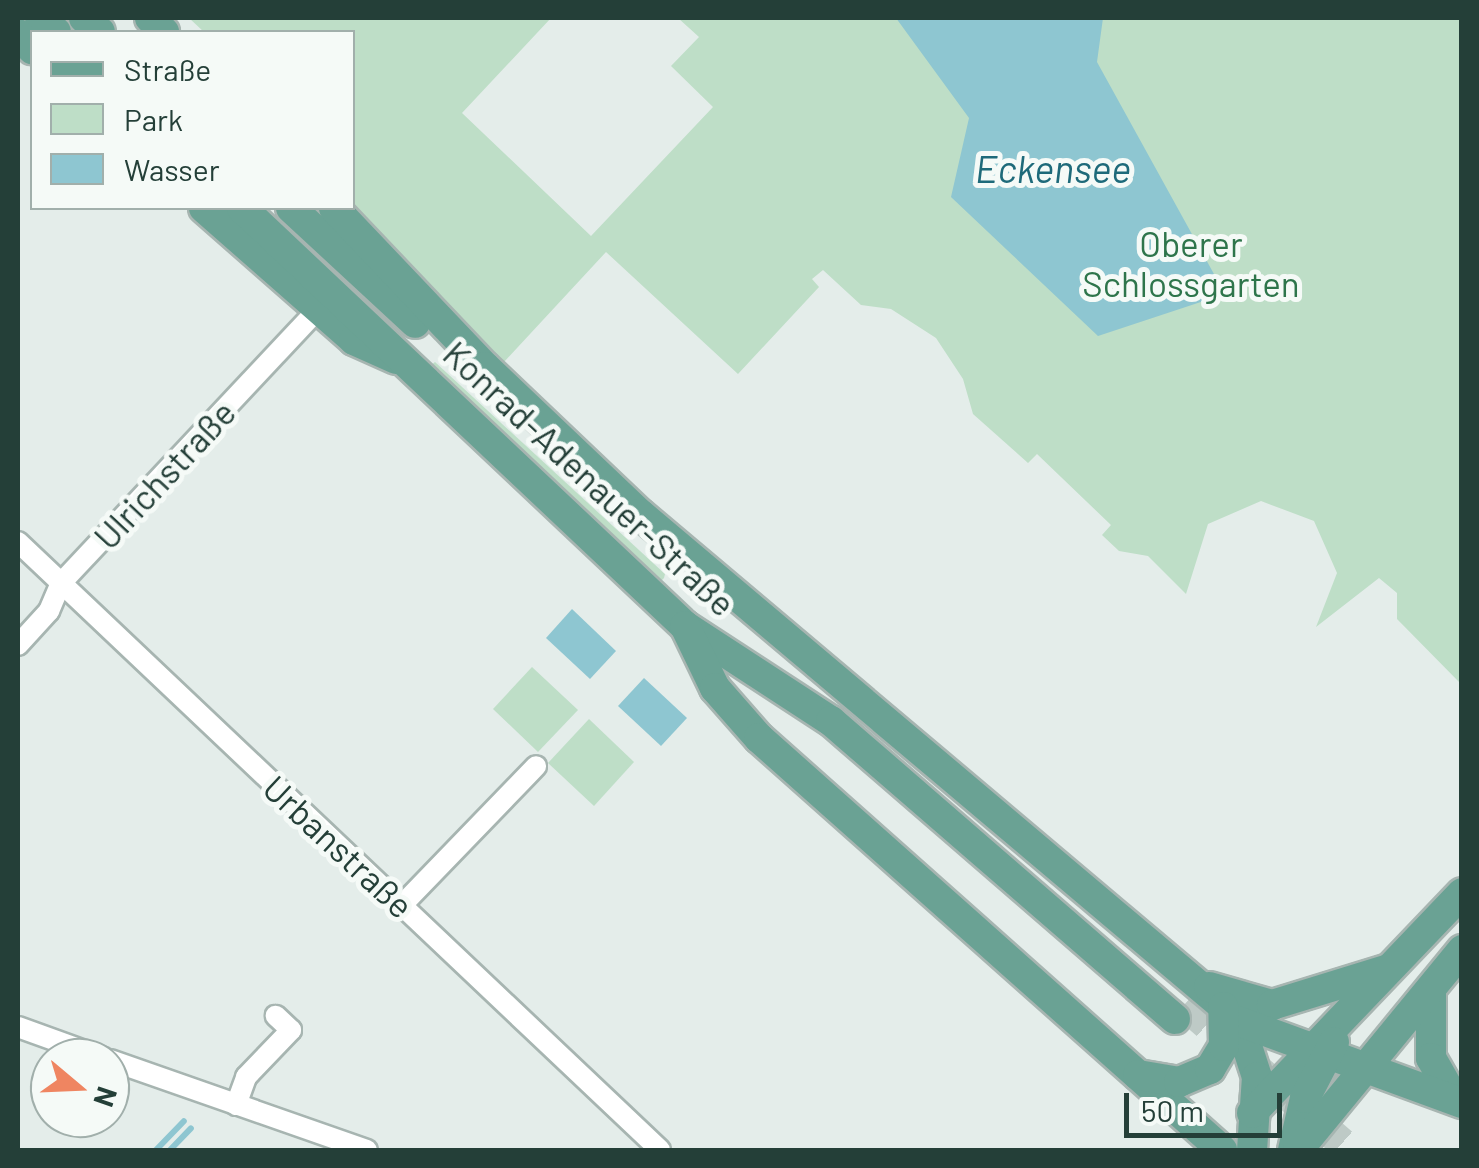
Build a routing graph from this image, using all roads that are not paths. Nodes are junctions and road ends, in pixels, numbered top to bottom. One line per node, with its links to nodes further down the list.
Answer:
1 (206, 210): 5 (main road)
2 (244, 210): 7 (main road, Konrad-Adenauer-Straße)
3 (292, 210): 6 (main road, Konrad-Adenauer-Straße)
4 (336, 210): 8 (main road)
5 (320, 308): 7 (main road); 10 (street, Ulrichstraße)
6 (458, 365): 8 (main road); 19 (main road, Konrad-Adenauer-Straße)
7 (417, 368): 11 (main road, Konrad-Adenauer-Straße)
8 (490, 372): 19 (main road)
9 (18, 542): 10 (street, Urbanstraße)
10 (60, 583): 12 (street, Ulrichstraße); 15 (street, Urbanstraße)
11 (685, 626): 19 (main road, Konrad-Adenauer-Straße); 27 (main road)
12 (18, 645)
13 (536, 766): 15 (street)
14 (1462, 892): 17 (main road)
15 (402, 904): 34 (street, Urbanstraße)
16 (1458, 954): 18 (main road)
17 (1397, 966): 19 (main road); 24 (main road)
18 (1431, 992): 26 (main road); 28 (main road)
19 (1186, 1002): 20 (main road)
20 (1229, 1013): 24 (main road); 27 (main road); 29 (main road)
21 (276, 1016): 30 (street)
22 (18, 1027): 23 (street)
23 (49, 1038)
24 (1317, 1053): 26 (main road); 29 (main road); 32 (main road)
25 (130, 1067): 30 (street)
26 (1363, 1068): 28 (main road); 32 (main road)
27 (1138, 1075): 31 (main road)
28 (1459, 1101)
29 (1259, 1104): 31 (main road)
30 (236, 1105): 33 (street)
31 (1231, 1144): 32 (main road)
32 (1296, 1145)
33 (367, 1150)
34 (660, 1150)

